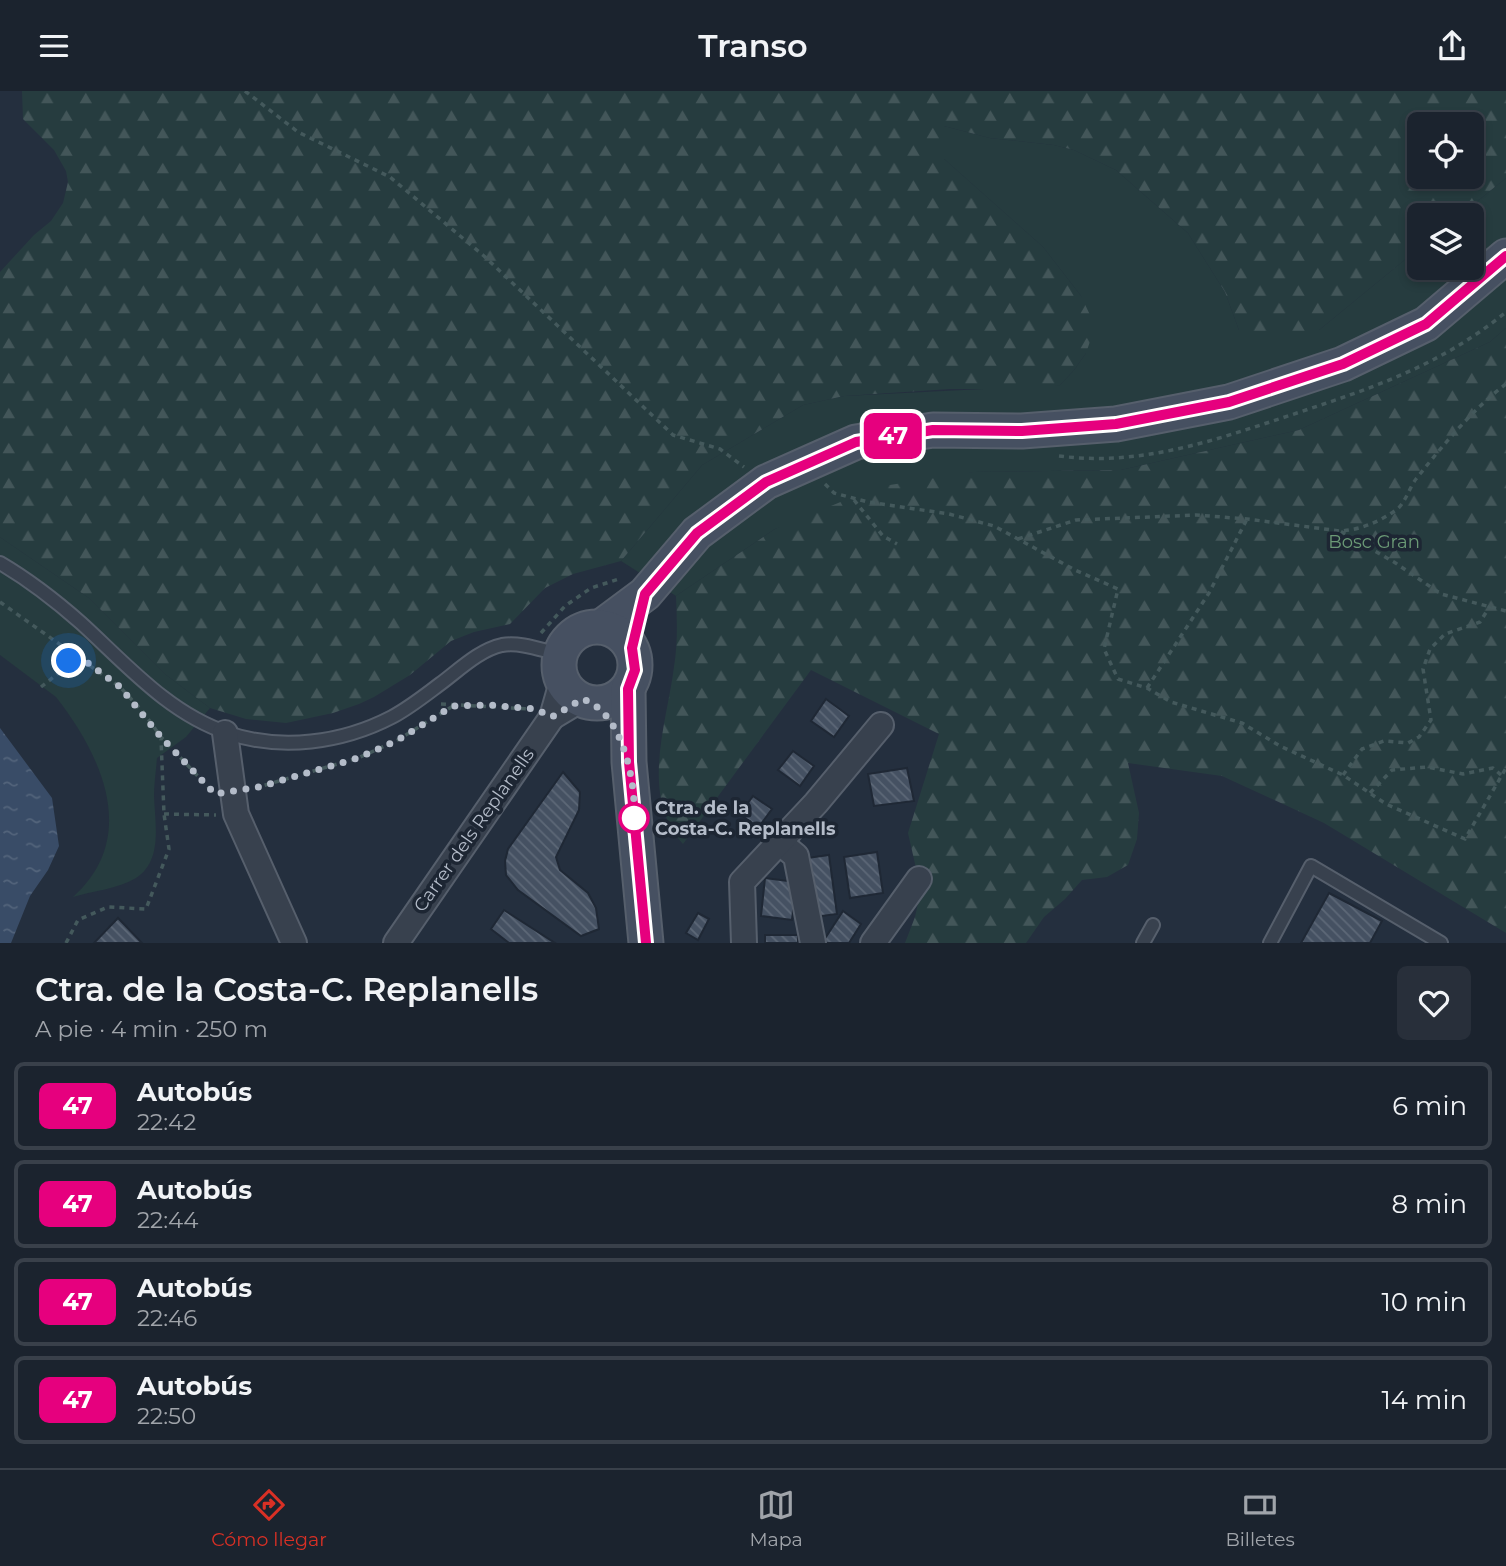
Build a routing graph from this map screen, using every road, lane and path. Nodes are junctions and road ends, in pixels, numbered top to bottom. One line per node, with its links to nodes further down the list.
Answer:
1 (245, 91): 5 (path)
2 (1506, 256): 4 (street)
3 (1506, 384): 8 (path)
4 (811, 462): 5 (street); 6 (path)
5 (766, 482): 12 (street)
6 (852, 498): 9 (path); 10 (path)
7 (1247, 519): 8 (path); 9 (path); 21 (path)
8 (1340, 531): 14 (path)
9 (1018, 539): 21 (path)
10 (897, 544)
11 (0, 563): 25 (lane)
12 (635, 585): 16 (street); 17 (street); 19 (path)
13 (0, 602): 18 (path)
14 (1490, 606): 15 (path); 29 (path)
15 (1506, 611)
16 (602, 626): 17 (street); 19 (street)
17 (632, 648): 22 (street)
18 (76, 654): 20 (path); 26 (path)
19 (567, 677): 22 (street); 23 (street, Carrer dels Replanells); 25 (lane); 27 (street)
20 (41, 687)
21 (1147, 688): 29 (path)
22 (628, 689): 27 (street)
23 (552, 717): 32 (path); 39 (street, Carrer dels Replanells)
24 (881, 725): 34 (street)
25 (225, 733): 32 (street)
26 (161, 737): 32 (path); 33 (path)
27 (629, 762): 40 (street)
28 (1506, 768): 30 (path)
29 (1343, 775): 31 (path)
30 (1502, 776): 31 (path); 31 (path)
31 (1370, 793)
32 (234, 803): 33 (path); 38 (street)
33 (164, 814): 37 (path)
34 (779, 842): 41 (street); 42 (street)
35 (919, 879): 43 (street)
36 (1153, 925): 44 (lane)
37 (66, 943)
38 (294, 943)
39 (396, 943)
40 (646, 943)
41 (744, 943)
42 (813, 943)
43 (873, 943)
44 (1143, 943)
45 (1270, 943): 46 (lane)
46 (1441, 943)

